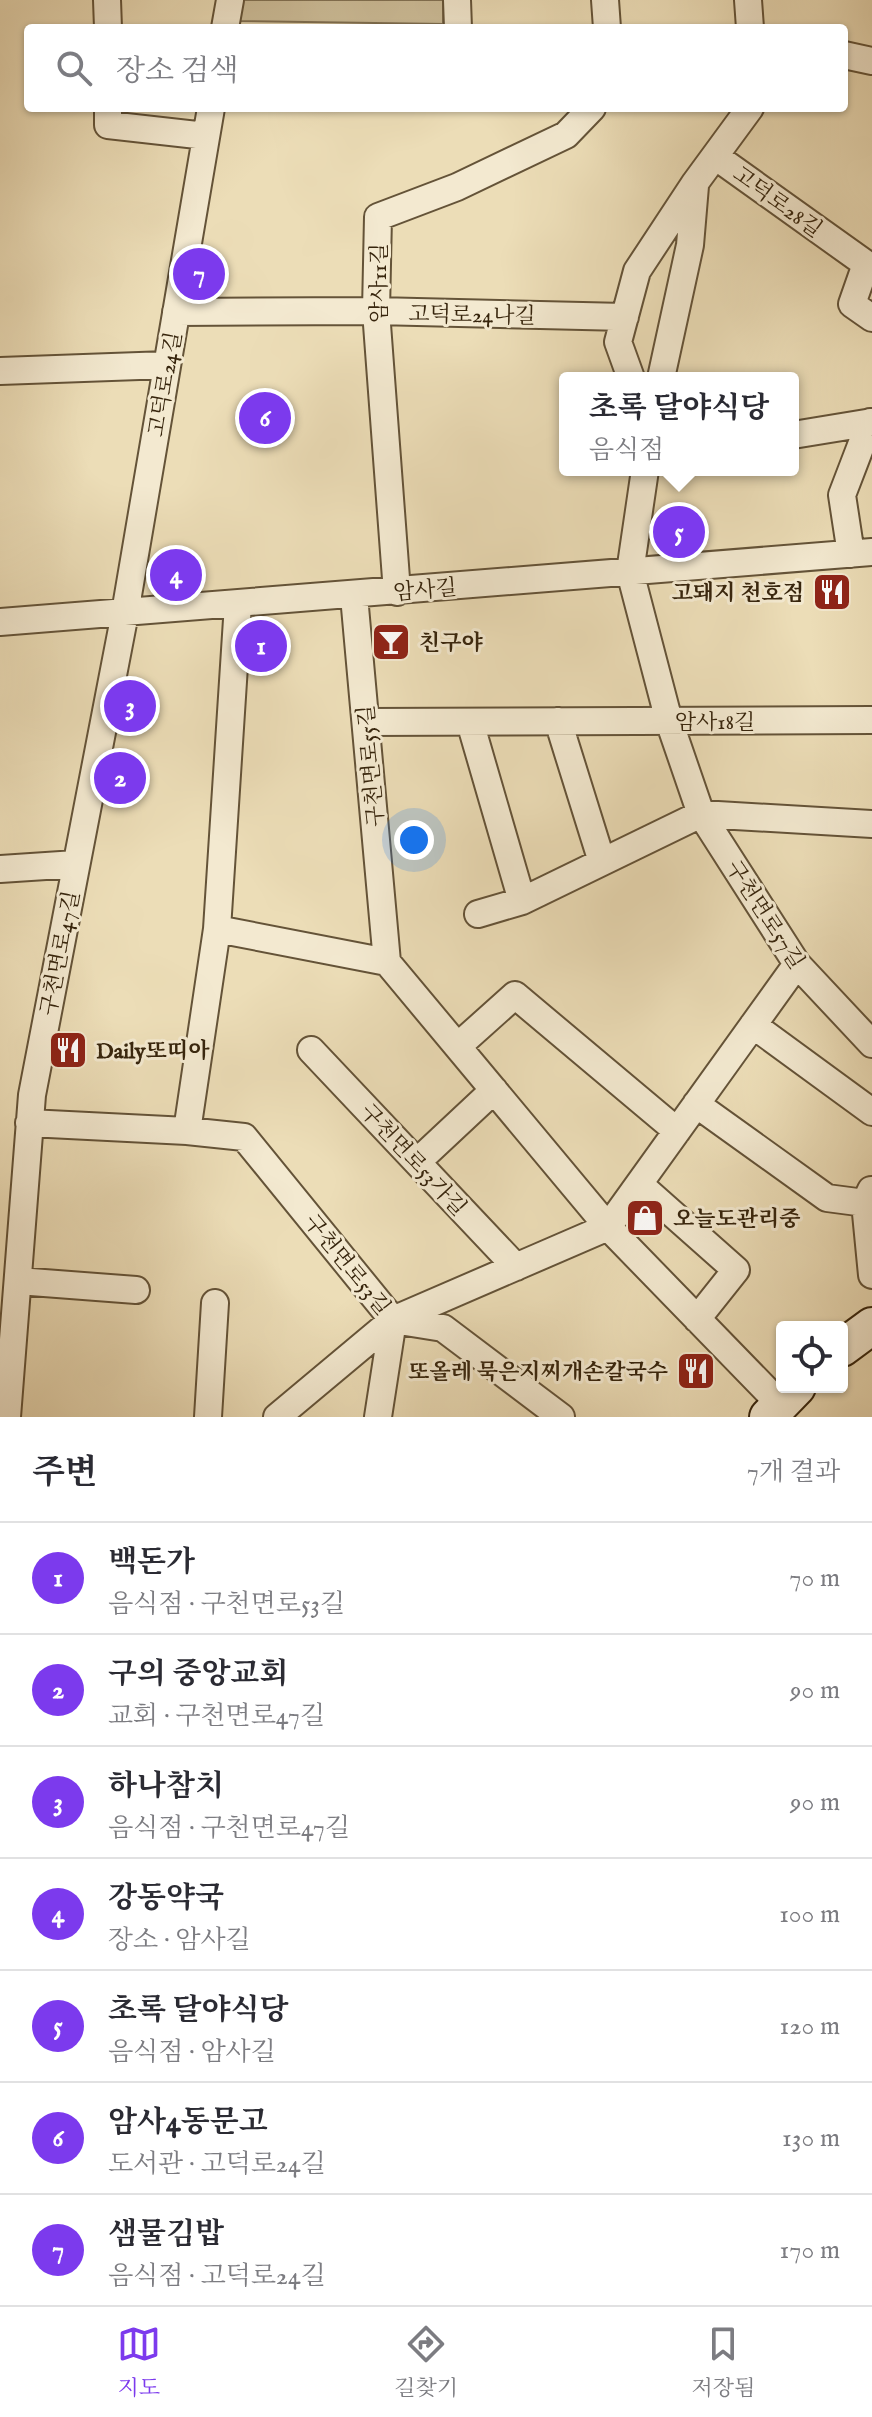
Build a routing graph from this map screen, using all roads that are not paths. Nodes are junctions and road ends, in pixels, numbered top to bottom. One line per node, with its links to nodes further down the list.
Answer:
1 (107, 0): 6 (street)
2 (230, 0): 7 (street)
3 (457, 0): 8 (street)
4 (605, 0): 9 (street)
5 (748, 0): 10 (street)
6 (108, 24)
7 (226, 24)
8 (458, 24)
9 (607, 24)
10 (750, 24)
11 (848, 56): 12 (street)
12 (872, 61)
13 (108, 112): 17 (street)
14 (210, 112): 17 (street, 고덕로24길)
15 (588, 112): 20 (street, 암사11길)
16 (747, 112): 18 (street)
17 (206, 136): 21 (street, 고덕로24길)
18 (715, 156): 19 (street); 23 (street, 고덕로28길)
19 (695, 183): 22 (street); 27 (street)
20 (376, 311): 21 (street, 고덕로24나길); 22 (street, 고덕로24나길); 33 (street, 암사11길)
21 (176, 312): 24 (street, 고덕로24길)
22 (625, 317): 26 (street)
23 (872, 318)
24 (167, 365): 25 (street); 36 (street, 고덕로24길)
25 (0, 371)
26 (629, 372)
27 (662, 372)
28 (871, 422): 29 (street, 암사길); 31 (street, 암사길)
29 (799, 434)
30 (644, 476): 32 (street)
31 (861, 553): 32 (street, 암사길)
32 (630, 572): 33 (street, 암사길); 40 (street, 구천면로57길)
33 (397, 592): 34 (street, 암사길)
34 (354, 596): 35 (street, 암사길); 41 (street, 구천면로55길)
35 (238, 604): 36 (street, 암사길); 50 (street)
36 (125, 613): 37 (street, 암사길); 46 (street, 구천면로47길)
37 (0, 622)
38 (872, 720): 40 (street, 암사18길)
39 (558, 721): 40 (street, 암사18길); 42 (street, 암사18길); 45 (street)
40 (669, 721): 43 (street, 구천면로57길)
41 (366, 722): 42 (street, 암사18길); 51 (street, 구천면로55길)
42 (470, 722): 48 (street)
43 (701, 814): 44 (street); 45 (street); 52 (street, 구천면로57길)
44 (872, 824)
45 (602, 862): 48 (street)
46 (76, 864): 47 (street, 구천면로47길); 61 (street, 구천면로47길)
47 (0, 869)
48 (522, 901): 49 (street)
49 (478, 914)
50 (217, 929): 51 (street); 62 (street)
51 (387, 962): 56 (street)
52 (797, 964): 53 (street, 구천면로57길); 54 (street)
53 (859, 1017): 55 (street, 구천면로57길)
54 (753, 1025): 59 (street); 60 (street)
55 (872, 1044)
56 (458, 1046): 58 (street); 63 (street)
57 (311, 1050): 64 (street, 구천면로53가길)
58 (494, 1090): 64 (street); 68 (street)
59 (696, 1104): 63 (street); 66 (street)
60 (872, 1112)
61 (29, 1123): 62 (street, 구천면로53길); 67 (street, 구천면로47길)
62 (187, 1131): 75 (street, 구천면로53길)
63 (677, 1131): 65 (street)
64 (417, 1162): 69 (street, 구천면로53가길)
65 (639, 1184): 68 (street); 74 (street)
66 (868, 1194): 70 (street)
67 (11, 1211): 71 (street, 구천면로47길)
68 (608, 1227): 69 (street); 74 (street)
69 (516, 1267): 75 (street)
70 (872, 1275)
71 (18, 1281): 72 (street); 79 (street, 구천면로47길)
72 (136, 1290)
73 (215, 1303): 80 (street)
74 (697, 1319): 78 (street)
75 (393, 1320): 81 (street); 82 (street); 83 (street, 구천면로53길)
76 (872, 1326): 77 (main road)
77 (848, 1344)
78 (782, 1403)
79 (7, 1417)
80 (208, 1417)
81 (277, 1417)
82 (378, 1417)
83 (561, 1417)

